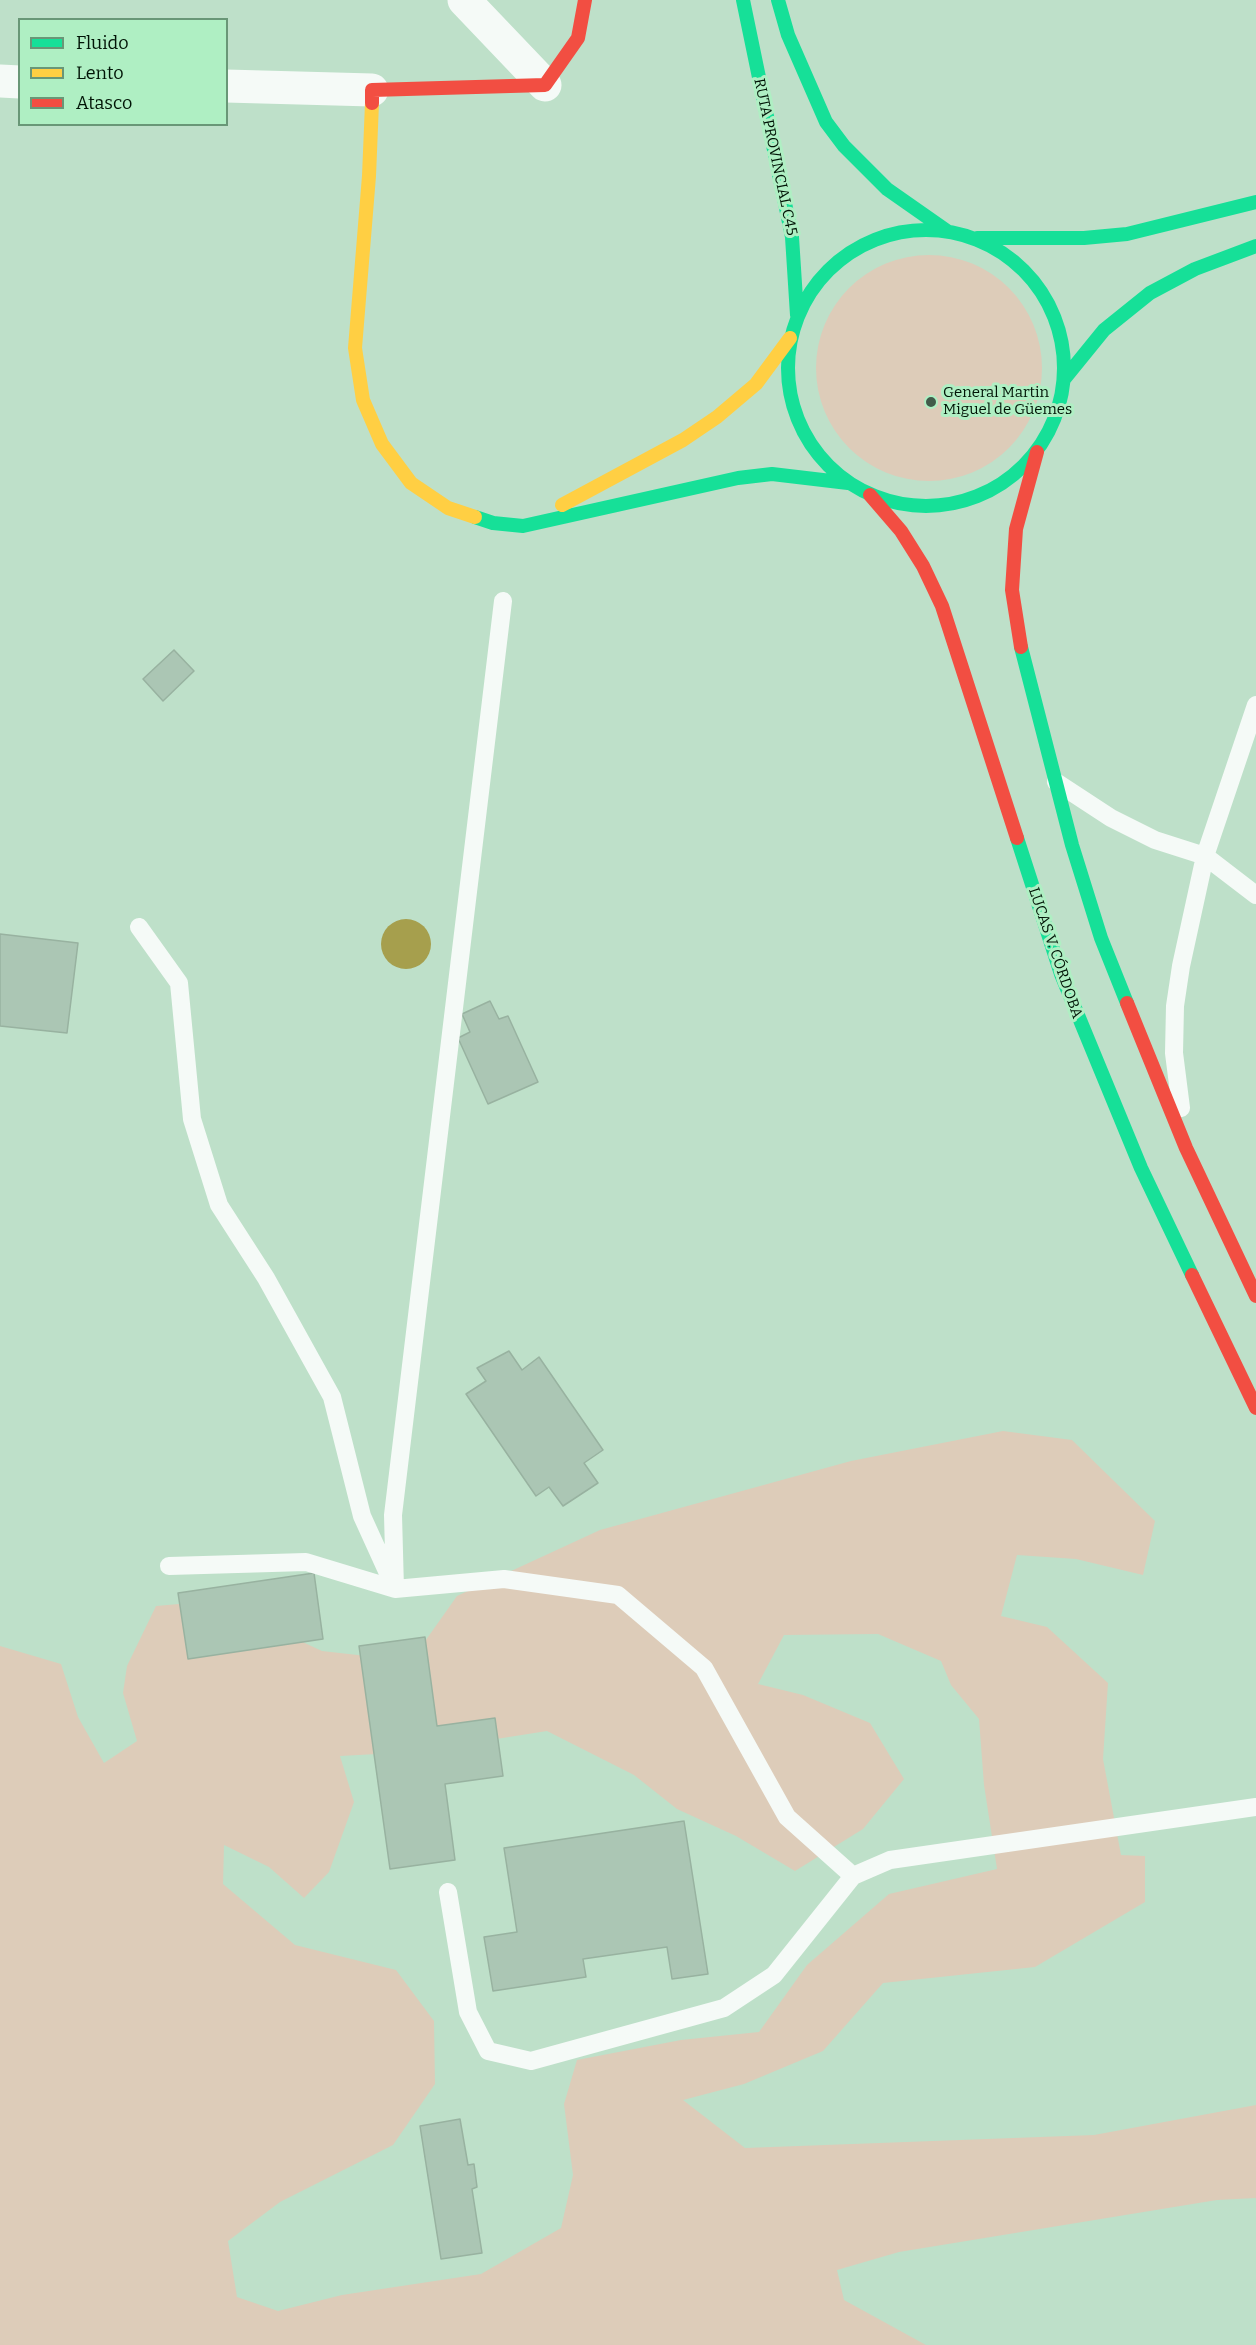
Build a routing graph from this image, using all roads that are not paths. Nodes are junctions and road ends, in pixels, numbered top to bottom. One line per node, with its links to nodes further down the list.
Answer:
1 (464, 0): 7 (street)
2 (585, 0): 7 (main road)
3 (743, 0): 14 (main road, RUTA PROVINCIAL C45)
4 (778, 0): 11 (main road, RUTA PROVINCIAL C45)
5 (0, 81): 6 (street)
6 (18, 82)
7 (545, 85): 9 (main road)
8 (228, 86): 9 (street)
9 (372, 90): 20 (main road)
10 (1256, 202): 12 (main road)
11 (947, 231): 12 (main road, RUTA PROVINCIAL C45); 14 (main road, RUTA PROVINCIAL C45)
12 (974, 238): 16 (main road, RUTA PROVINCIAL C45)
13 (1256, 246): 16 (main road)
14 (797, 315): 15 (main road, RUTA PROVINCIAL C45)
15 (790, 338): 18 (main road, RUTA PROVINCIAL C45); 20 (main road)
16 (1065, 378): 17 (main road, RUTA PROVINCIAL C45)
17 (1037, 452): 19 (main road, RUTA PROVINCIAL C45); 23 (main road)
18 (848, 483): 19 (main road, RUTA PROVINCIAL C45); 20 (main road)
19 (870, 495): 29 (main road, LUCAS V. CÓRDOBA)
20 (523, 526)
21 (503, 601): 31 (lane)
22 (1256, 705): 24 (lane)
23 (1056, 782): 24 (lane); 27 (main road)
24 (1205, 856): 25 (lane); 27 (lane)
25 (1256, 895)
26 (139, 927): 31 (lane)
27 (1186, 1148): 28 (main road)
28 (1256, 1296)
29 (1256, 1408)
30 (169, 1566): 31 (lane)
31 (395, 1589): 33 (lane)
32 (1256, 1807): 33 (lane)
33 (853, 1876): 34 (lane)
34 (448, 1893)

